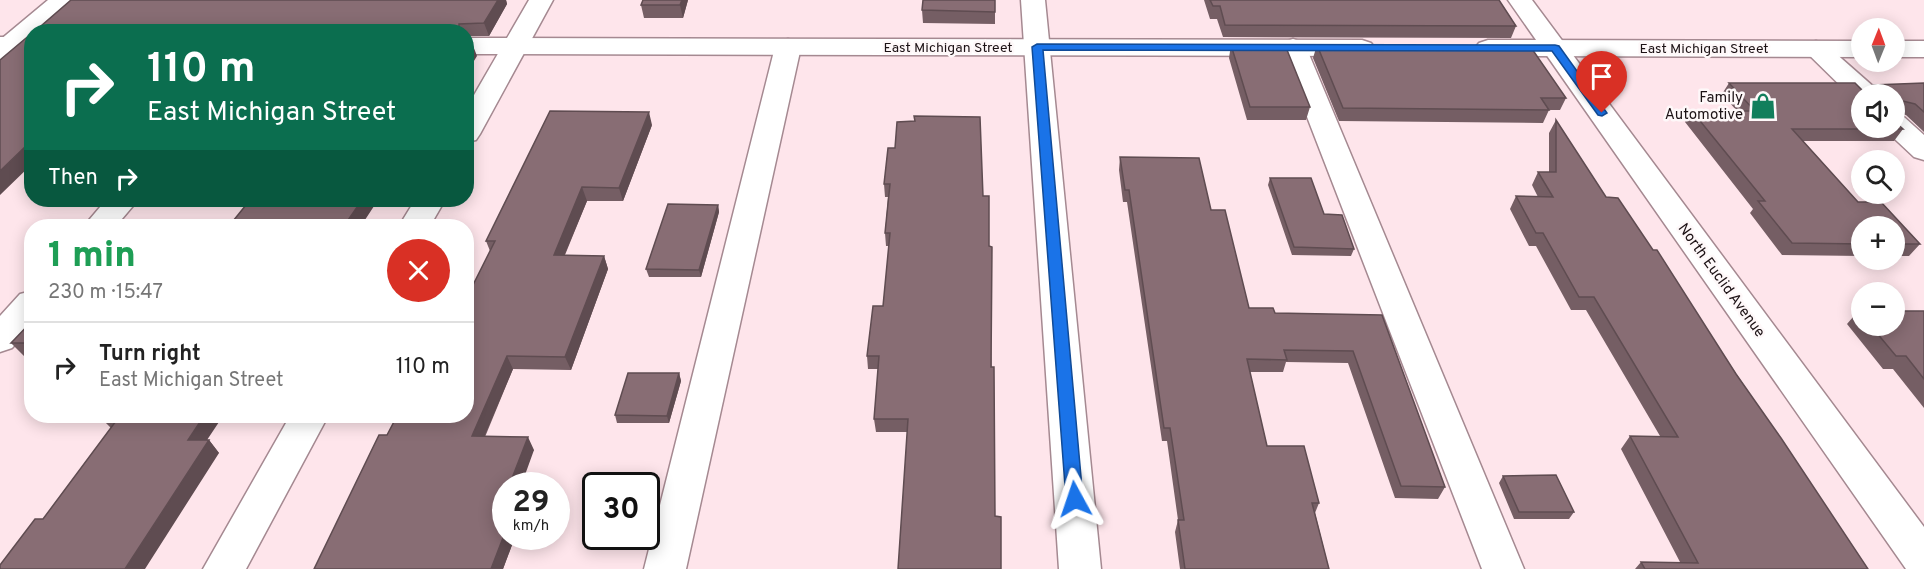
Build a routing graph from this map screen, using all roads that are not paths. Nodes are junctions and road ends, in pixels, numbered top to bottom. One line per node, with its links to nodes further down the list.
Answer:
1 (63, 0): 5 (street)
2 (541, 0): 8 (street)
3 (1033, 0): 11 (street)
4 (1520, 0): 15 (street, North Euclid Avenue)
5 (36, 24)
6 (24, 35): 9 (street)
7 (474, 46): 8 (street, East Michigan Street)
8 (515, 46): 10 (street, East Michigan Street); 21 (street)
9 (10, 47)
10 (788, 47): 11 (street, East Michigan Street); 31 (street)
11 (1037, 47): 12 (street, East Michigan Street); 32 (street)
12 (1293, 48): 13 (street, East Michigan Street); 33 (street)
13 (1388, 48)
14 (1460, 48): 15 (street, East Michigan Street)
15 (1555, 48): 16 (street, East Michigan Street); 29 (street, North Euclid Avenue)
16 (1816, 48): 17 (street, East Michigan Street); 20 (street)
17 (1851, 49)
18 (1905, 49): 19 (street)
19 (1924, 49)
20 (1854, 84)
21 (474, 120)
22 (1905, 133): 23 (street)
23 (1924, 151)
24 (117, 207): 25 (street)
25 (105, 219)
26 (24, 312): 27 (street)
27 (0, 339)
28 (305, 423): 30 (street)
29 (1924, 560)
30 (224, 569)
31 (665, 569)
32 (1080, 569)
33 (1503, 569)

